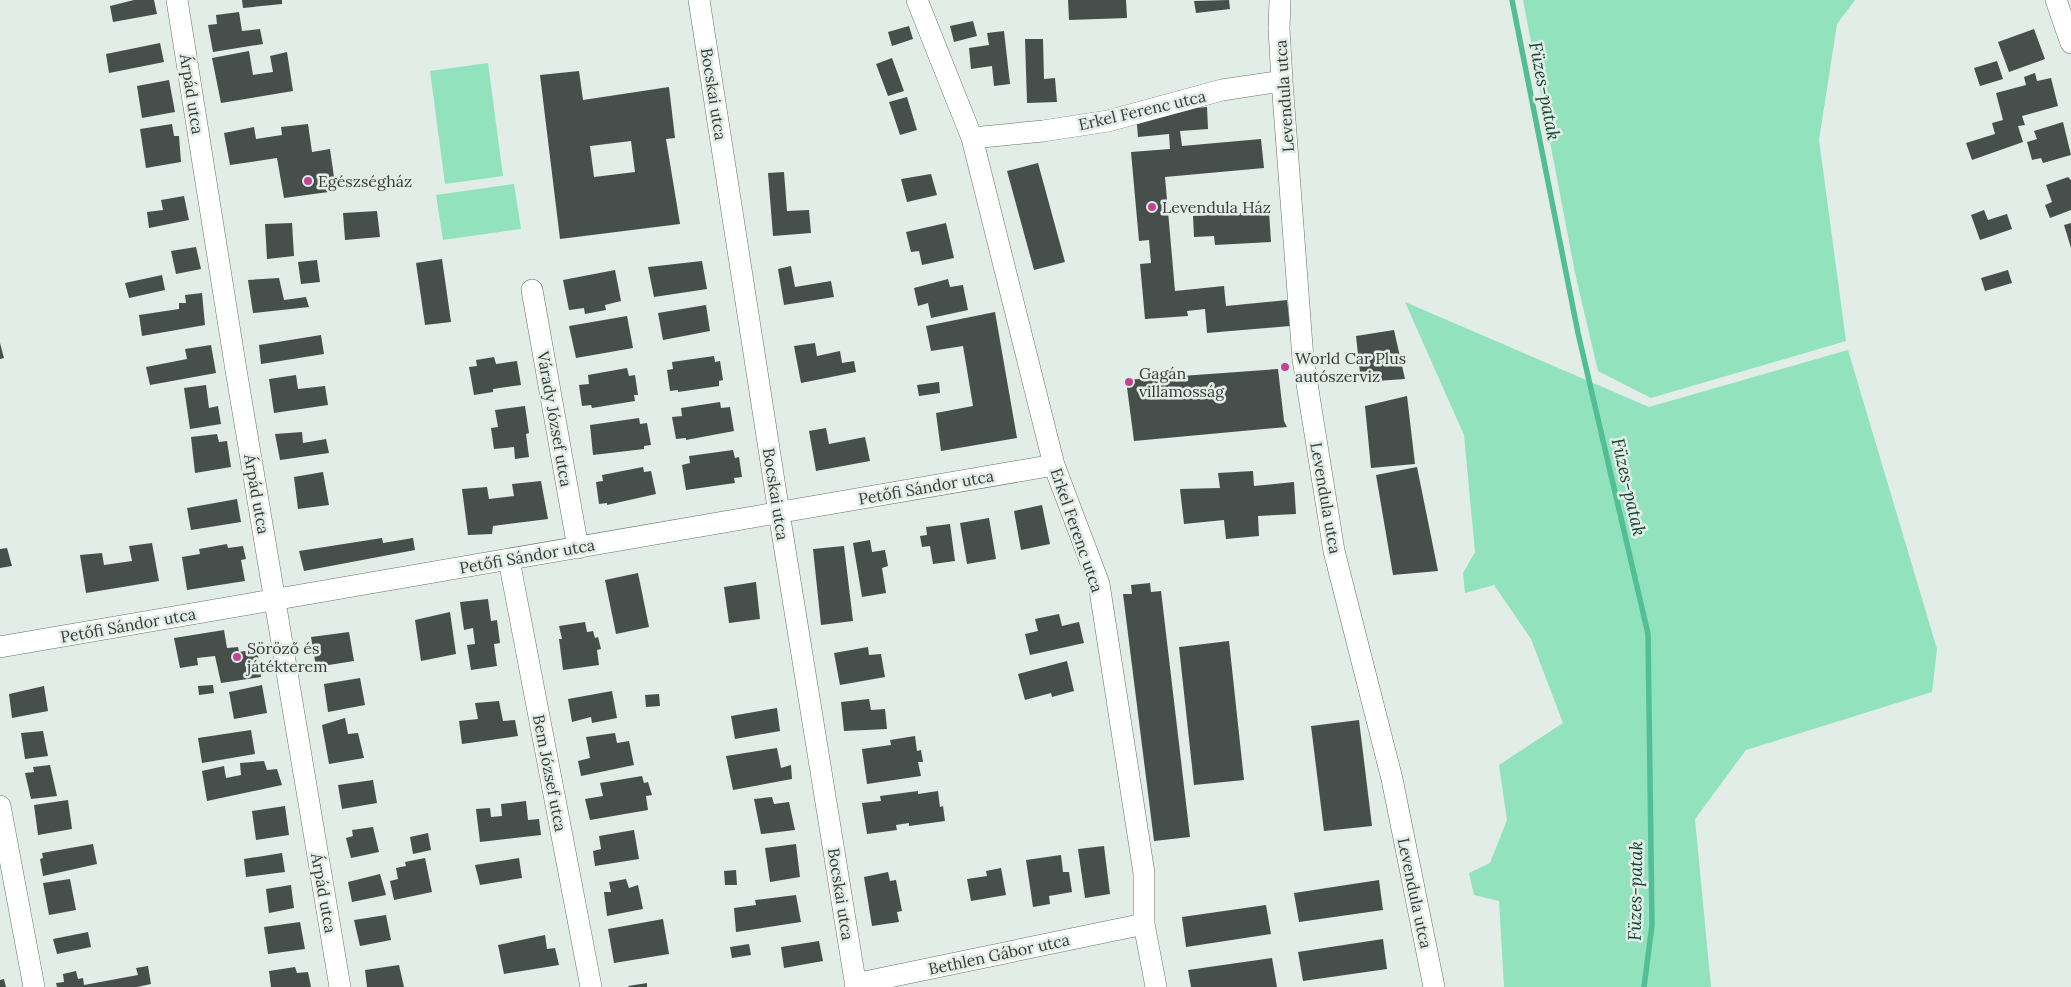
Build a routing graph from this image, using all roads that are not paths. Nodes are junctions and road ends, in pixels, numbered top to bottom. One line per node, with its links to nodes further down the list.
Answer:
1 (177, 0): 14 (street, Árpád utca)
2 (699, 0): 11 (street, Bocskai utca)
3 (917, 0): 8 (street, Erkel Ferenc utca)
4 (1280, 0): 7 (street, Levendula utca)
5 (2056, 0): 6 (street)
6 (2071, 43)
7 (1282, 81): 8 (street, Erkel Ferenc utca); 23 (street, Levendula utca)
8 (972, 138): 10 (street, Erkel Ferenc utca)
9 (532, 290): 12 (street, Várady József utca)
10 (1054, 465): 11 (street, Petőfi Sándor utca); 17 (street, Erkel Ferenc utca)
11 (779, 513): 12 (street, Petőfi Sándor utca); 18 (street, Bocskai utca)
12 (578, 548): 13 (street, Petőfi Sándor utca)
13 (509, 560): 14 (street, Petőfi Sándor utca); 21 (street, Bem József utca)
14 (275, 600): 15 (street, Petőfi Sándor utca); 20 (street, Árpád utca)
15 (0, 648)
16 (0, 806): 19 (street)
17 (1144, 924): 18 (street, Bethlen Gábor utca); 22 (street, Erkel Ferenc utca)
18 (856, 986)
19 (34, 987)
20 (340, 987)
21 (591, 987)
22 (1156, 987)
23 (1434, 987)

